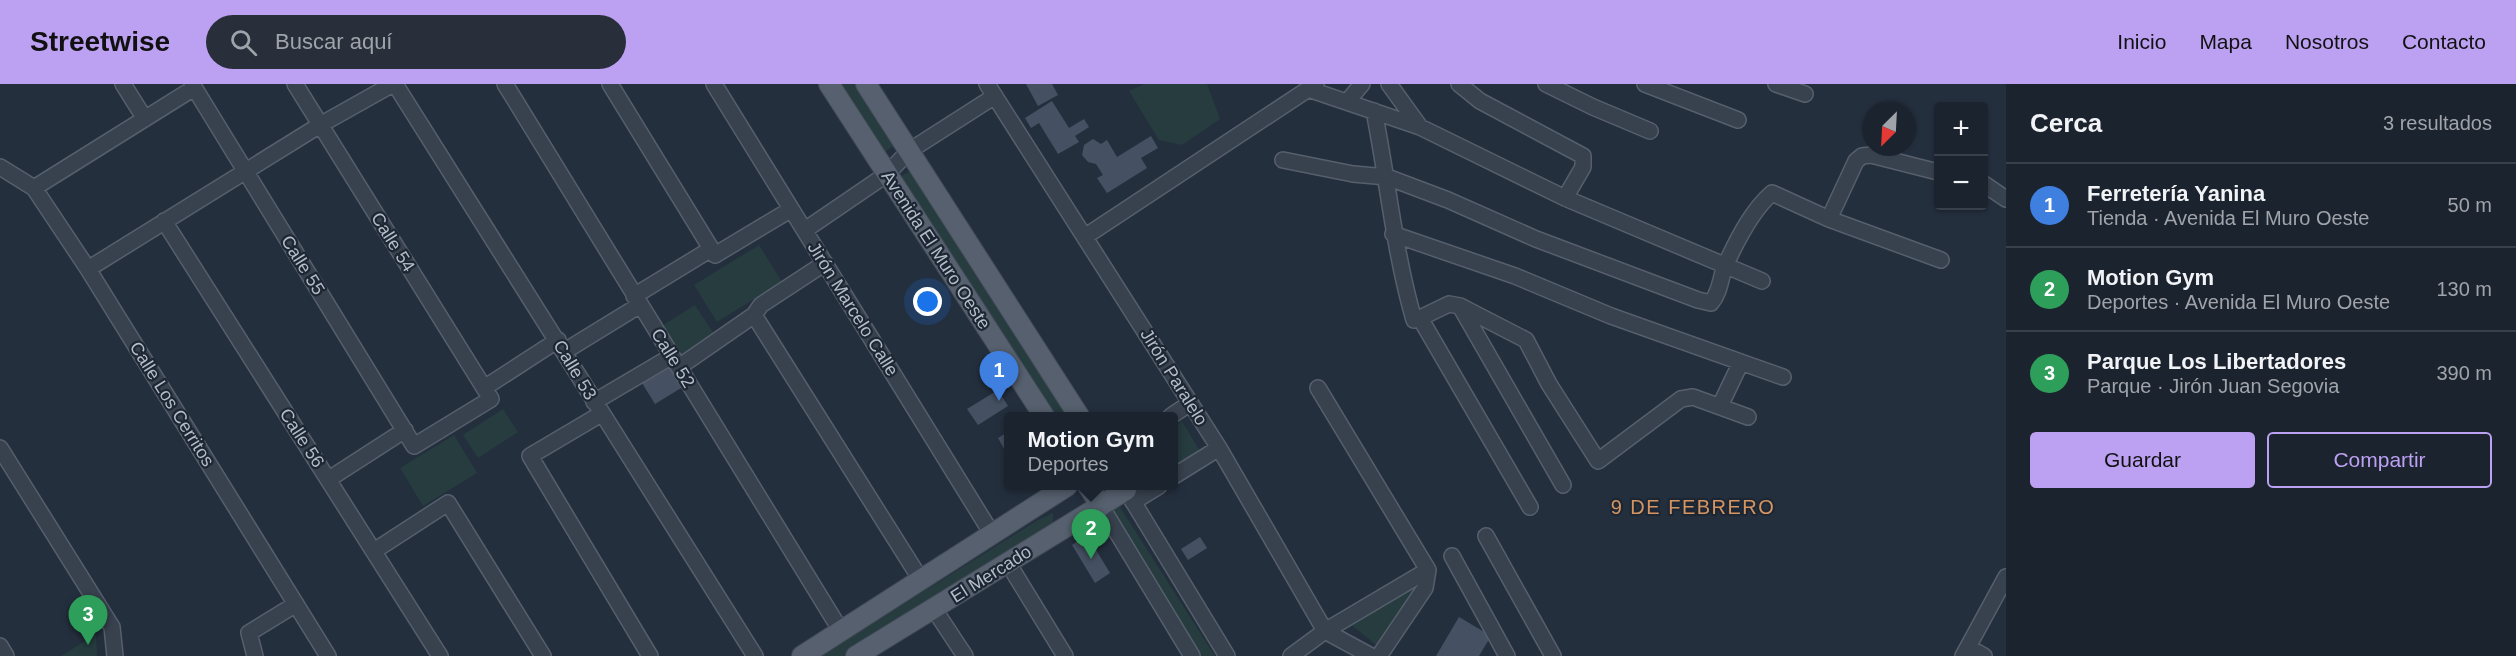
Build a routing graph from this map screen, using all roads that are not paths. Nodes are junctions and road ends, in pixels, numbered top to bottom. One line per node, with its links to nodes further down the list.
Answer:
1 (123, 84): 21 (street)
2 (295, 84): 23 (street, Calle 54)
3 (394, 84): 23 (street); 53 (street, Calle 53)
4 (505, 84): 49 (street, Calle 52)
5 (610, 84): 43 (street)
6 (714, 84): 37 (street, Jirón Marcelo Calle)
7 (829, 84): 31 (main road, Avenida El Muro Oeste)
8 (866, 84): 26 (main road, Avenida El Muro Oeste)
9 (1362, 84): 19 (street)
10 (1389, 84): 24 (street)
11 (1459, 84): 35 (street)
12 (1546, 84): 25 (street)
13 (1644, 84): 22 (street)
14 (1776, 84): 18 (street)
15 (193, 86): 21 (street); 29 (street, Calle 55)
16 (1312, 87): 19 (street); 42 (street)
17 (991, 90): 26 (street); 42 (street, Jirón Paralelo)
18 (1805, 94)
19 (1347, 102): 20 (street)
20 (1374, 111): 24 (street); 32 (street)
21 (145, 118): 34 (street)
22 (1738, 120)
23 (320, 125): 29 (street); 58 (street, Calle 54)
24 (1420, 127): 35 (street)
25 (1650, 131)
26 (909, 151): 31 (street); 63 (main road, Avenida El Muro Oeste)
27 (1283, 160): 32 (street)
28 (0, 167): 34 (street, Calle Los Cerritos)
29 (245, 171): 39 (street); 66 (street, Calle 55)
30 (1934, 171): 38 (street)
31 (887, 174): 40 (street); 62 (main road, Avenida El Muro Oeste)
32 (1387, 177): 41 (street); 46 (street)
33 (1988, 187): 36 (street)
34 (34, 188): 47 (street, Calle Los Cerritos)
35 (1565, 198): 46 (street)
36 (2006, 199)
37 (790, 210): 40 (street, Jirón Marcelo Calle); 43 (street)
38 (1829, 219): 44 (street); 46 (street)
39 (164, 221): 47 (street); 70 (street, Calle 56)
40 (805, 230): 45 (street, Jirón Marcelo Calle)
41 (1393, 234): 52 (street); 55 (street)
42 (1086, 236): 59 (street, Jirón Paralelo)
43 (713, 252): 49 (street)
44 (1941, 260)
45 (825, 263): 51 (street); 77 (street, Jirón Marcelo Calle)
46 (1726, 266): 48 (street)
47 (88, 268): 85 (street, Calle Los Cerritos)
48 (1762, 281)
49 (637, 300): 53 (street); 54 (street, Calle 52)
50 (1460, 306): 52 (street); 60 (street); 71 (street)
51 (754, 315): 54 (street); 84 (street)
52 (1417, 319): 76 (street)
53 (561, 346): 58 (street); 61 (street, Calle 53)
54 (676, 362): 61 (street); 87 (street, Calle 52)
55 (1741, 362): 56 (street); 60 (street)
56 (1783, 377)
57 (1318, 388): 82 (street)
58 (488, 394): 66 (street, Calle 55)
59 (1189, 404): 64 (street); 68 (street, Jirón Paralelo)
60 (1720, 406): 65 (street)
61 (597, 408): 97 (street); 98 (street, Calle 53)
62 (1041, 412)
63 (1076, 412)
64 (1178, 412)
65 (1748, 417)
66 (405, 430): 70 (street)
67 (0, 448): 92 (street)
68 (1219, 448): 69 (street); 88 (street, Jirón Paralelo)
69 (1178, 473)
70 (328, 479): 79 (street, Calle 56)
71 (1563, 485)
72 (1061, 490): 77 (main road, El Mercado)
73 (1091, 490): 75 (main road)
74 (1127, 493): 75 (main road, El Mercado); 104 (street)
75 (1101, 506): 81 (main road, El Mercado); 103 (street)
76 (1530, 507)
77 (992, 534): 84 (main road, El Mercado)
78 (1486, 536): 109 (street)
79 (374, 551): 95 (street, Calle 56); 96 (street)
80 (1452, 556): 108 (street)
81 (1008, 563): 86 (main road, El Mercado); 102 (street)
82 (1428, 570): 88 (street); 107 (street)
83 (2006, 577): 90 (street)
84 (921, 580): 87 (main road, El Mercado)
85 (296, 604): 93 (street); 94 (street, Calle Los Cerritos)
86 (934, 609): 100 (main road, El Mercado); 101 (street)
87 (841, 631): 99 (main road, El Mercado)
88 (1325, 631): 105 (street); 106 (street)
89 (0, 646): 91 (street)
90 (1965, 651): 110 (street)
91 (6, 656)
92 (115, 656)
93 (255, 656)
94 (328, 656)
95 (440, 656)
96 (543, 656)
97 (650, 656)
98 (755, 656)
99 (802, 656)
100 (856, 656)
101 (964, 656)
102 (1065, 656)
103 (1192, 656)
104 (1227, 656)
105 (1291, 656)
106 (1371, 656)
107 (1379, 656)
108 (1507, 656)
109 (1553, 656)
110 (1984, 656)

